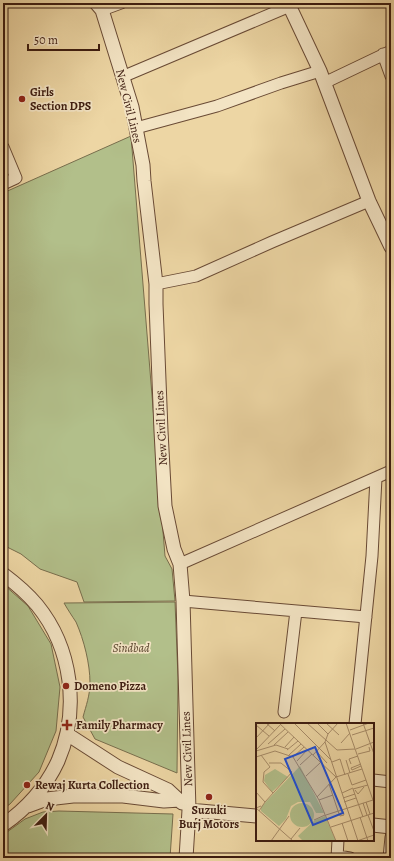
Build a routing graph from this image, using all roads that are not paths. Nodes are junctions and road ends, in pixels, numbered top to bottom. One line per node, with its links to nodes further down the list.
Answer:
1 (121, 3): 3 (street)
2 (289, 4): 6 (street); 7 (street)
3 (99, 7): 6 (street, New Civil Lines)
4 (387, 52): 5 (street); 7 (street)
5 (391, 76)
6 (122, 77): 8 (street, New Civil Lines)
7 (322, 77): 8 (street); 11 (street)
8 (136, 128): 13 (street, New Civil Lines)
9 (3, 147): 10 (street)
10 (3, 184)
11 (369, 201): 12 (street); 13 (street)
12 (391, 247)
13 (156, 284): 16 (street, New Civil Lines)
14 (391, 471): 15 (street)
15 (376, 478): 16 (street); 20 (street)
16 (180, 564): 18 (street, New Civil Lines)
17 (3, 574): 23 (street)
18 (183, 601): 19 (street); 28 (street, New Civil Lines)
19 (296, 611): 20 (street); 21 (street)
20 (365, 619): 22 (street)
21 (284, 712)
22 (355, 723)
23 (67, 734): 26 (street); 27 (street)
24 (374, 780): 25 (street)
25 (391, 782)
26 (180, 800): 27 (street); 28 (street)
27 (26, 807): 30 (street)
28 (189, 810): 29 (street); 36 (street, New Civil Lines)
29 (256, 816)
30 (3, 825)
31 (374, 825): 32 (street)
32 (391, 827)
33 (391, 837): 38 (street)
34 (338, 841): 35 (street)
35 (337, 857): 37 (street)
36 (186, 858)
37 (350, 858)
38 (389, 858)

